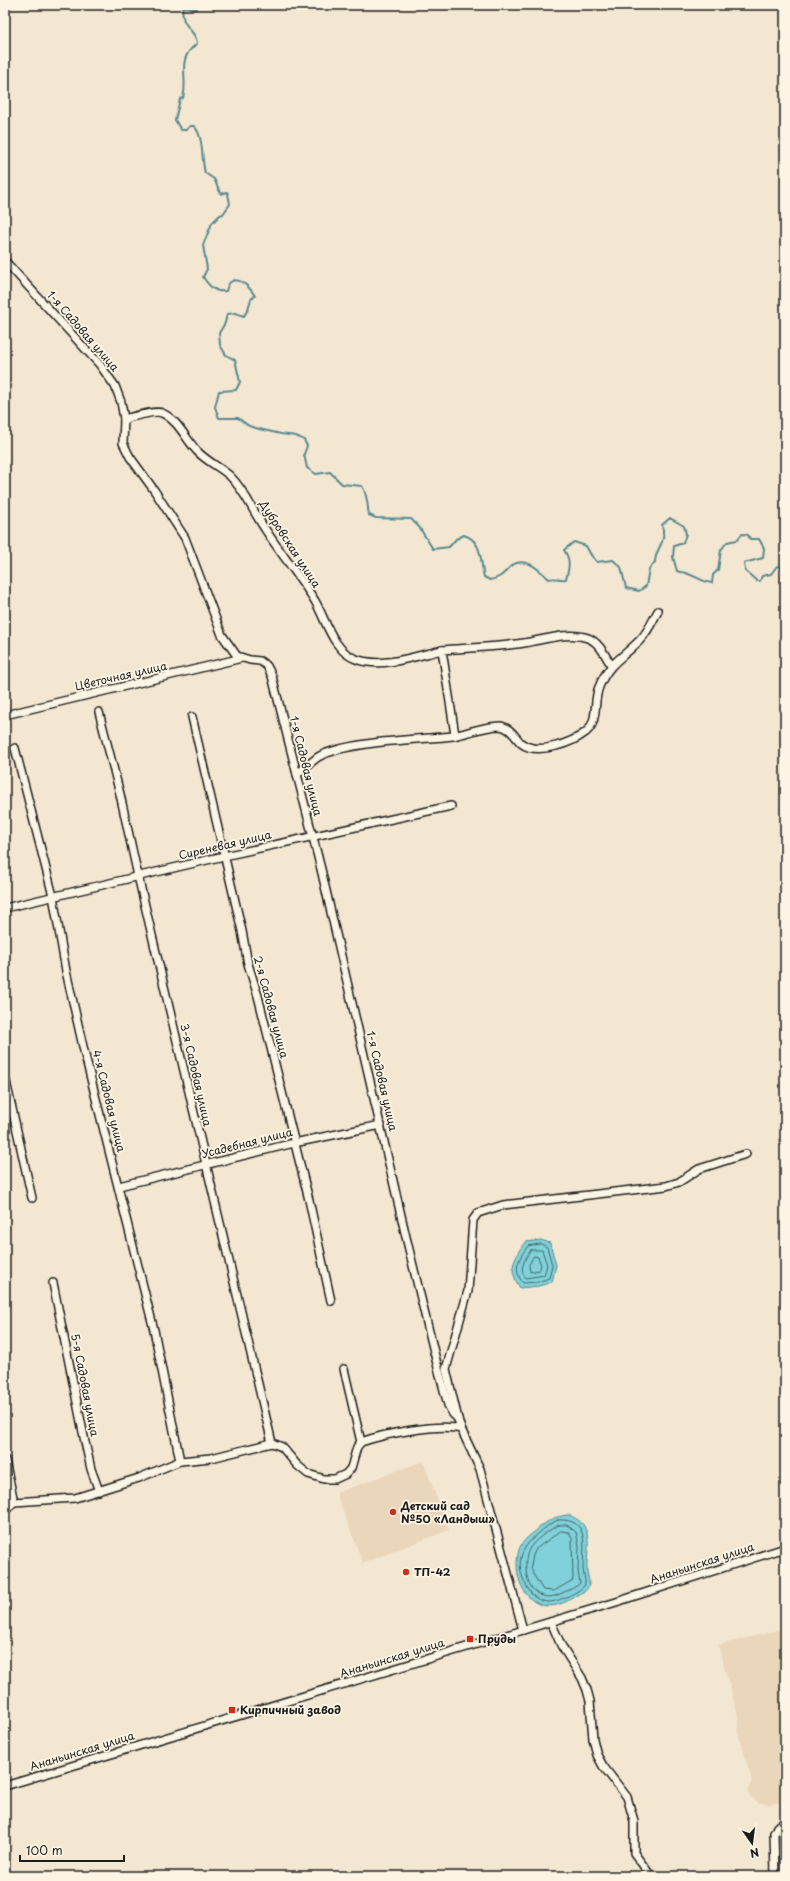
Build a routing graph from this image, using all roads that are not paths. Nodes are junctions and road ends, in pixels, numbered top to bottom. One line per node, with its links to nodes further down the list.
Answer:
1 (5, 261): 2 (street, 1-я Садовая улица)
2 (124, 419): 4 (street, Дубровская улица); 5 (street, 1-я Садовая улица)
3 (658, 611): 6 (street)
4 (442, 650): 6 (street, Дубровская улица); 10 (street)
5 (242, 658): 8 (street, Цветочная улица); 12 (street, 1-я Садовая улица)
6 (611, 665): 10 (street)
7 (99, 712): 16 (street, 3-я Садовая улица)
8 (5, 715)
9 (192, 718): 15 (street, 2-я Садовая улица)
10 (454, 735): 12 (street)
11 (15, 748): 17 (street, 4-я Садовая улица)
12 (297, 774): 14 (street, 1-я Садовая улица)
13 (450, 806): 14 (street, Сиреневая улица)
14 (312, 838): 15 (street, Сиреневая улица); 20 (street, 1-я Садовая улица)
15 (224, 856): 16 (street, Сиреневая улица); 21 (street, 2-я Садовая улица)
16 (138, 876): 17 (street, Сиреневая улица); 23 (street, 3-я Садовая улица)
17 (53, 896): 18 (street, Сиреневая улица); 24 (street, 4-я Садовая улица)
18 (5, 908)
19 (5, 1076): 25 (street)
20 (382, 1125): 21 (street, Усадебная улица); 28 (street, 1-я Садовая улица)
21 (294, 1143): 23 (street, Усадебная улица); 27 (street, 2-я Садовая улица)
22 (746, 1154): 30 (street)
23 (206, 1165): 24 (street, Усадебная улица); 34 (street, 3-я Садовая улица)
24 (119, 1186): 36 (street, 4-я Садовая улица)
25 (32, 1198)
26 (53, 1283): 37 (street, 5-я Садовая улица)
27 (331, 1302)
28 (437, 1362): 30 (street); 31 (street, 1-я Садовая улица)
29 (344, 1369): 33 (street)
30 (446, 1369): 31 (street)
31 (458, 1419): 32 (street)
32 (461, 1429): 33 (street); 42 (street)
33 (361, 1442): 34 (street)
34 (272, 1443): 36 (street)
35 (5, 1460): 38 (street)
36 (180, 1461): 37 (street)
37 (99, 1491): 38 (street)
38 (14, 1502): 39 (street)
39 (5, 1511)
40 (785, 1548): 41 (street, Ананьинская улица)
41 (551, 1622): 42 (street, Ананьинская улица); 45 (street)
42 (523, 1630): 43 (street, Ананьинская улица)
43 (5, 1786)
44 (785, 1822): 46 (street)
45 (651, 1876)
46 (775, 1876)

